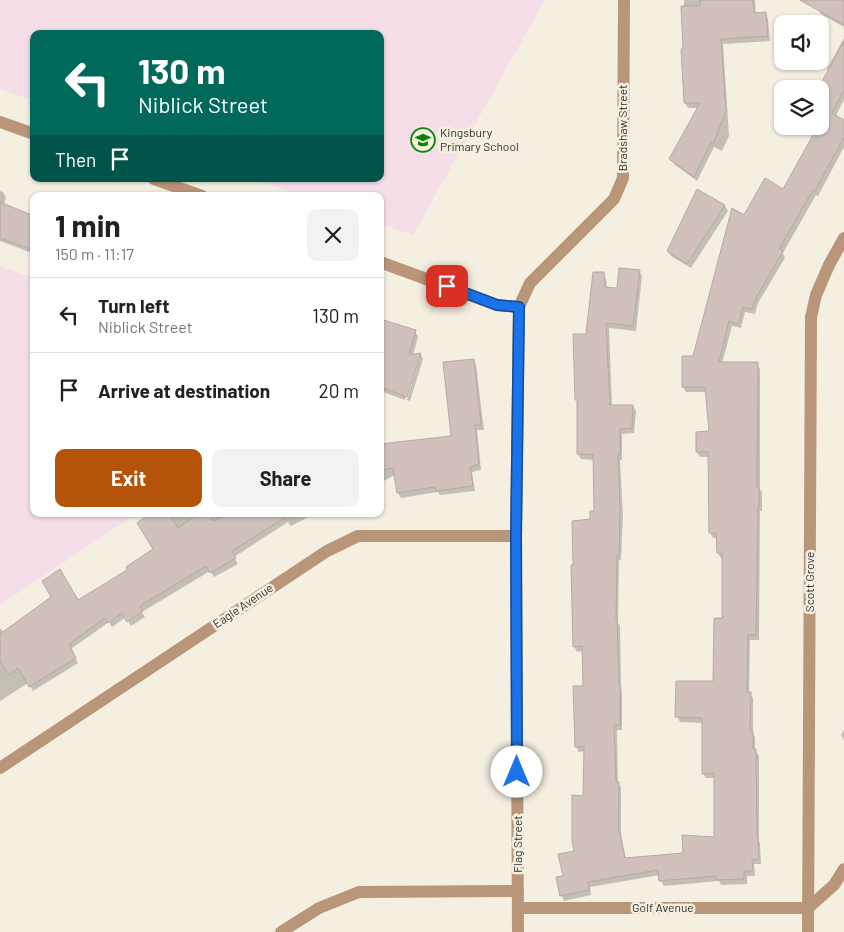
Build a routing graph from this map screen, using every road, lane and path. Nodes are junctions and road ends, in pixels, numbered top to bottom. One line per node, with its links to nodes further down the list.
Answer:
1 (624, 0): 8 (street, Bradshaw Street)
2 (0, 122): 3 (street)
3 (30, 133)
4 (162, 182): 5 (street)
5 (191, 192)
6 (844, 238): 14 (street, Scott Grove)
7 (384, 263): 8 (street)
8 (519, 307): 9 (street, Flag Street)
9 (516, 536): 10 (street, Eagle Avenue); 12 (street, Flag Street)
10 (0, 768)
11 (844, 870): 14 (street)
12 (518, 891): 13 (street, Flag Street); 15 (street)
13 (518, 908): 14 (street, Golf Avenue); 16 (street, Flag Street)
14 (808, 908): 17 (street, Scott Grove)
15 (282, 932)
16 (518, 932)
17 (808, 932)

